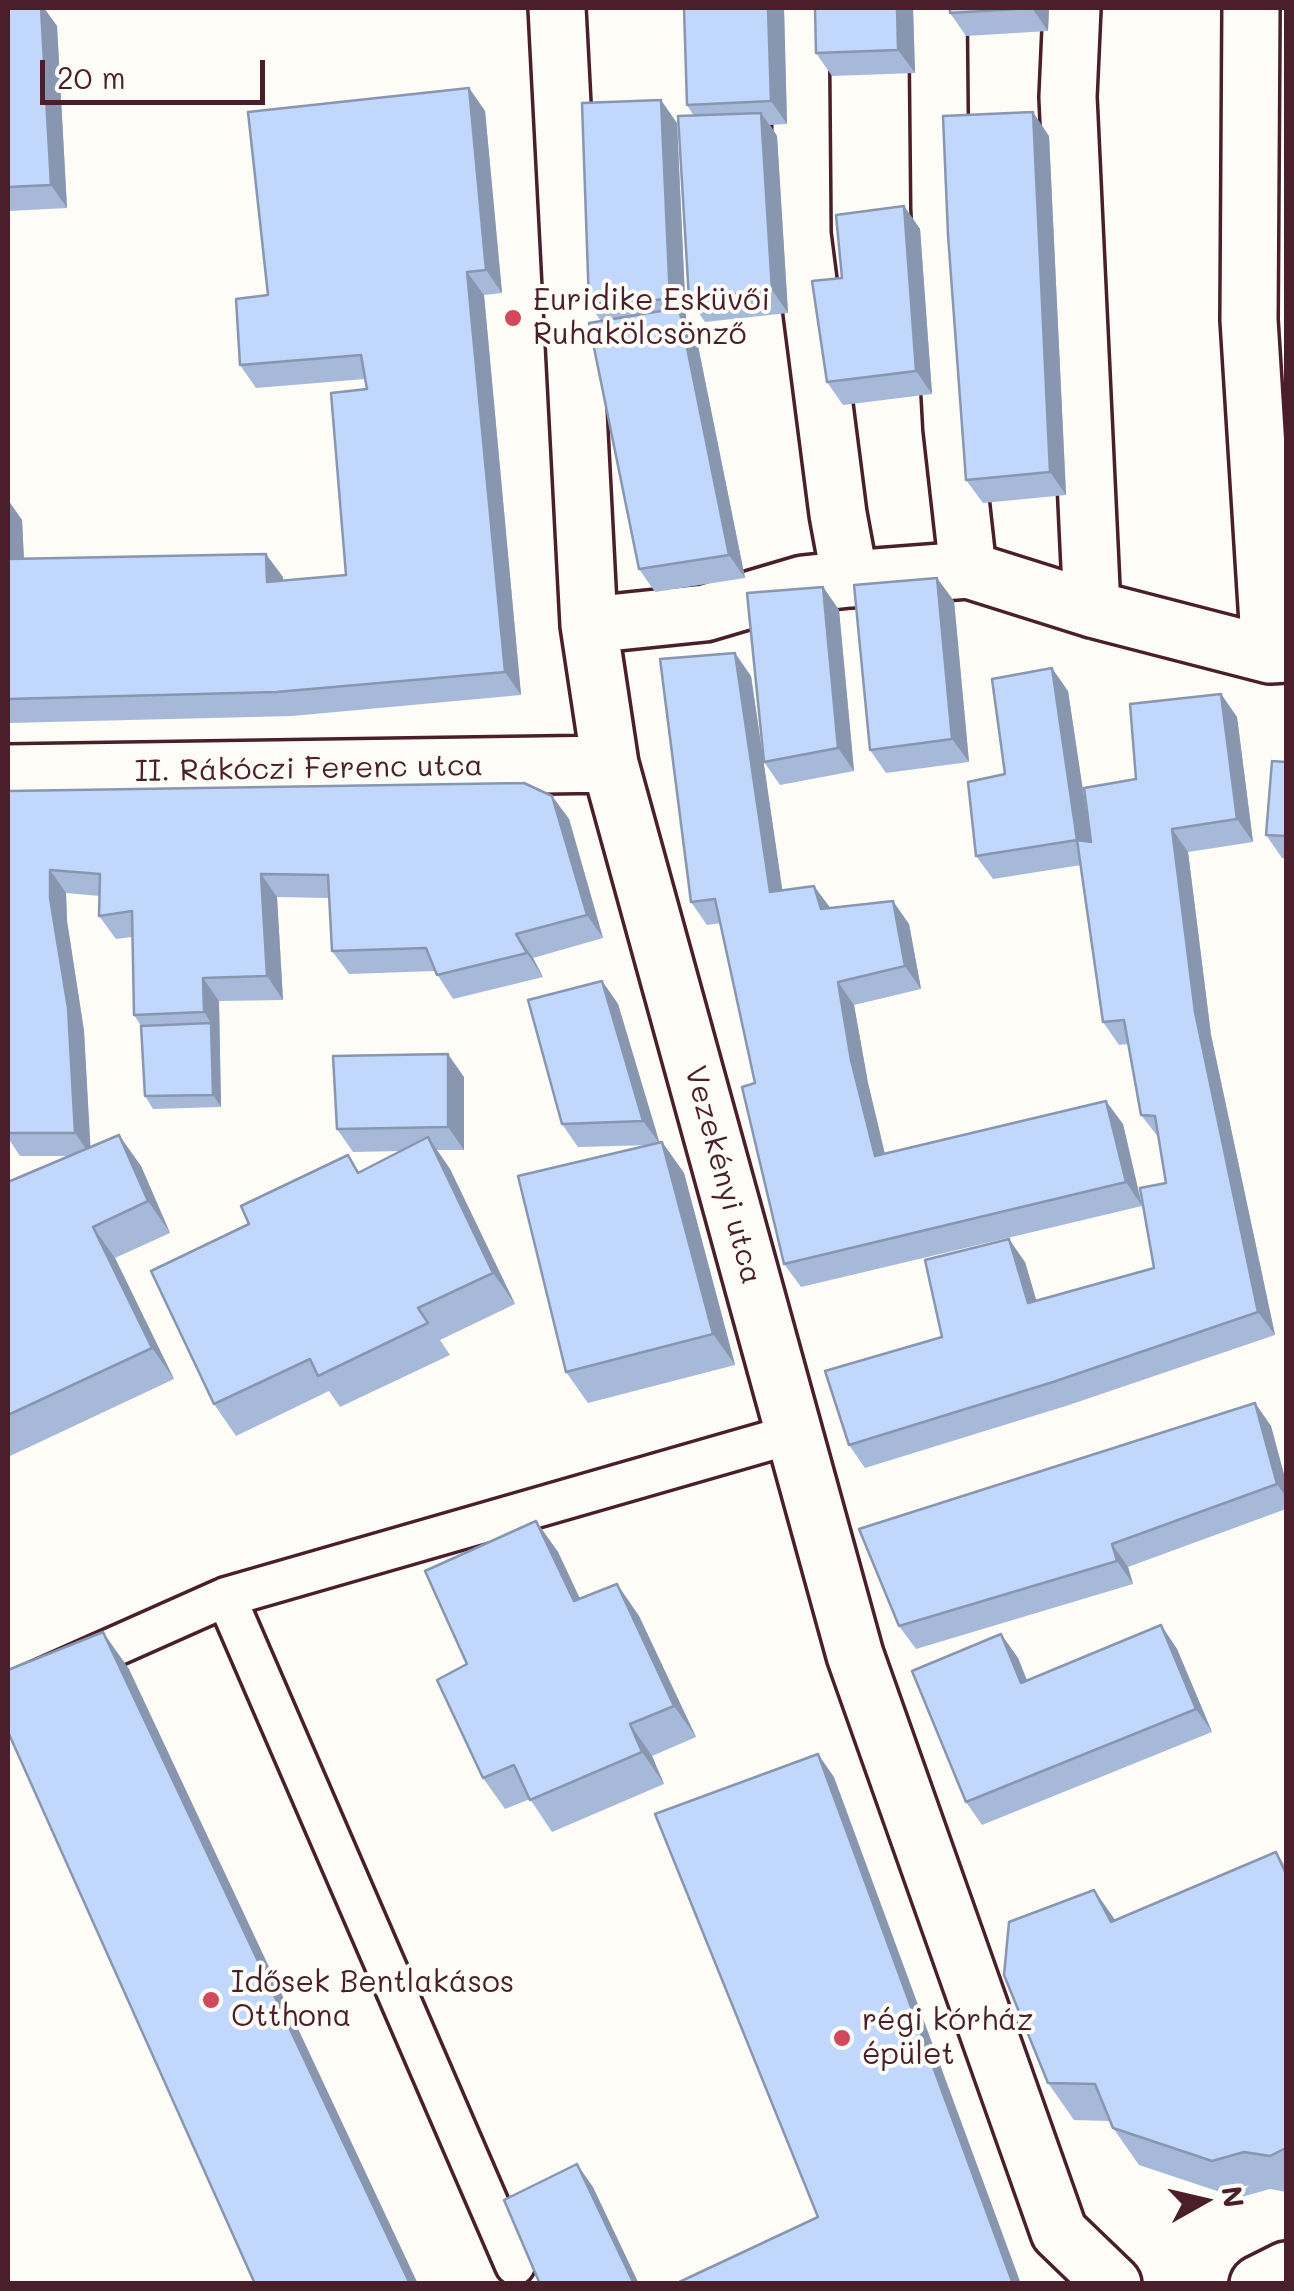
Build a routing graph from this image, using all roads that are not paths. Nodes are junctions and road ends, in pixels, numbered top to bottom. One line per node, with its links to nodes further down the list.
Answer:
1 (557, 8): 9 (street, Vezekényi utca)
2 (800, 8): 7 (street)
3 (938, 8): 6 (street)
4 (1072, 8): 8 (street)
5 (1252, 8): 10 (street)
6 (968, 570): 7 (street); 8 (street)
7 (850, 579): 9 (street)
8 (1092, 609): 10 (street)
9 (589, 625): 11 (street, Vezekényi utca)
10 (1278, 655)
11 (610, 764): 12 (street, II. Rákóczi Ferenc utca); 13 (street, Vezekényi utca)
12 (8, 773)
13 (794, 1434): 14 (lane); 18 (street, Vezekényi utca)
14 (226, 1597): 15 (lane); 16 (lane)
15 (8, 1694)
16 (515, 2264)
17 (1286, 2270): 19 (street)
18 (1114, 2284)
19 (1258, 2284)

